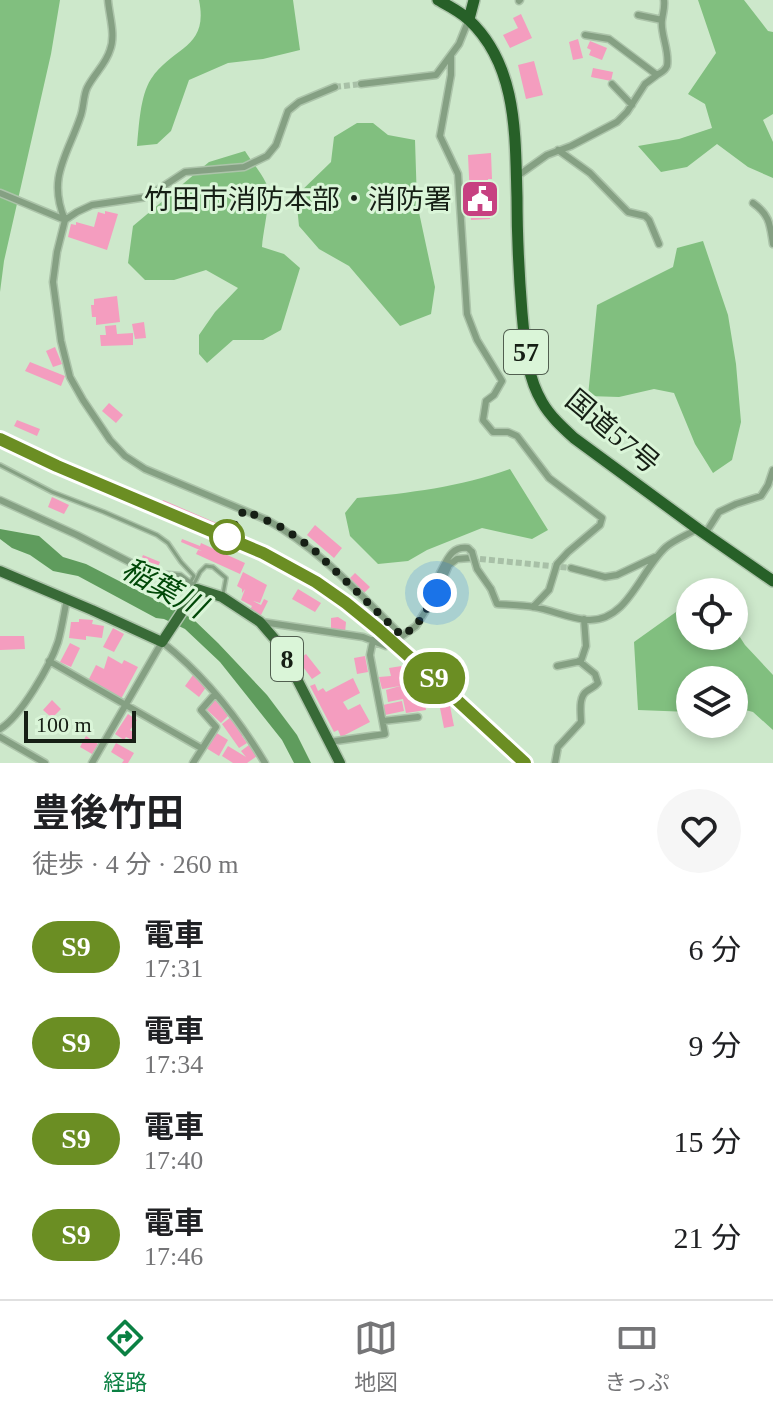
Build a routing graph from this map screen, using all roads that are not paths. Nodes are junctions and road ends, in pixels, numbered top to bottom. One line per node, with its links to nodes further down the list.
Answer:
1 (108, 0): 19 (street)
2 (438, 0): 6 (highway, 国道57号 / 57)
3 (474, 0): 6 (highway)
4 (664, 0): 7 (street)
5 (638, 15): 7 (street)
6 (469, 19): 9 (street); 16 (highway, 国道57号 / 57)
7 (662, 20): 10 (street)
8 (585, 35): 10 (street)
9 (451, 55): 11 (street); 37 (street)
10 (657, 75): 14 (street)
11 (361, 84)
12 (612, 84): 14 (street)
13 (335, 87): 19 (street)
14 (632, 105): 15 (street)
15 (558, 150): 16 (street); 20 (street)
16 (516, 177): 27 (highway, 国道57号 / 57)
17 (0, 193): 19 (street)
18 (753, 203): 21 (street)
19 (65, 220): 23 (street)
20 (659, 244)
21 (773, 244)
22 (99, 405): 23 (street)
23 (93, 413): 40 (street)
24 (0, 465): 34 (lane)
25 (773, 470): 27 (street)
26 (0, 500): 34 (street)
27 (701, 531): 29 (street); 33 (highway, 国道57号 / 57)
28 (471, 555): 32 (street); 32 (street); 37 (street, bridge)
29 (658, 555): 30 (street); 38 (street)
30 (571, 568)
31 (0, 571): 36 (main road)
32 (444, 577): 40 (street)
33 (773, 581)
34 (193, 586): 35 (main road, 8); 35 (lane); 41 (main road)
35 (222, 597): 39 (main road, 8)
36 (67, 599): 41 (main road); 43 (street)
37 (533, 607): 38 (street)
38 (584, 619): 44 (street)
39 (260, 622): 42 (street); 52 (main road, 8)
40 (402, 636): 42 (street)
41 (165, 639): 46 (street); 47 (street)
42 (373, 640): 49 (street)
43 (49, 661): 47 (street); 50 (street)
44 (579, 661): 45 (street); 59 (street)
45 (557, 666)
46 (215, 694): 53 (street); 57 (street)
47 (126, 705): 53 (street); 55 (street)
48 (418, 717): 49 (street)
49 (383, 721): 52 (street)
50 (0, 729)
51 (0, 737): 54 (street)
52 (329, 742): 58 (main road, 8)
53 (201, 748): 56 (street)
54 (45, 763)
55 (92, 763)
56 (193, 763)
57 (265, 763)
58 (340, 763)
59 (555, 763)

